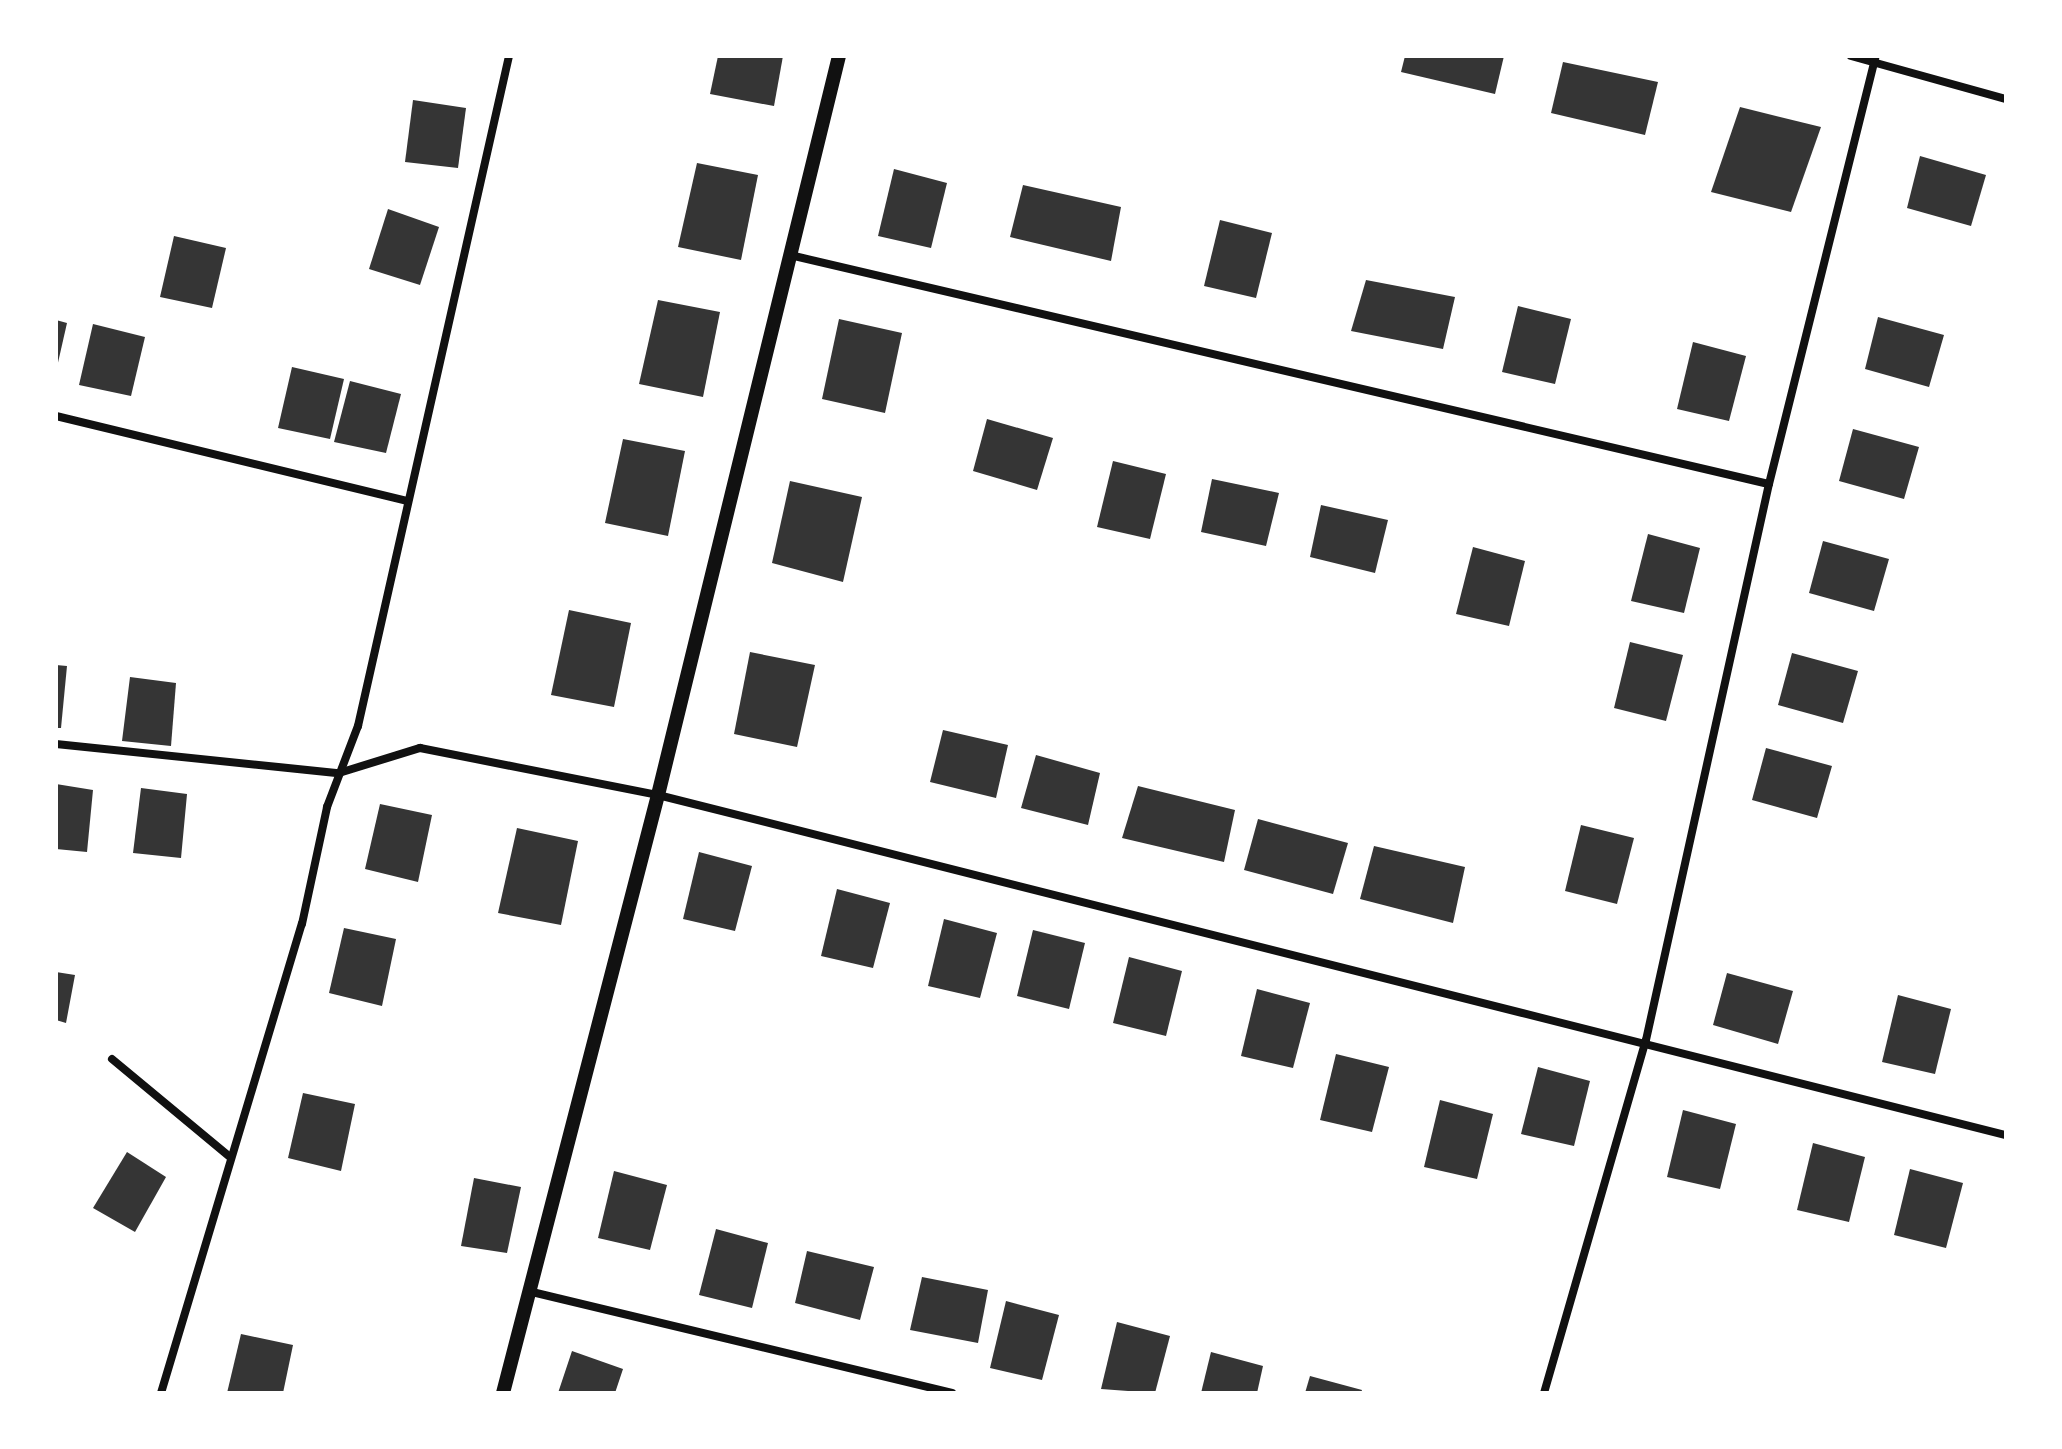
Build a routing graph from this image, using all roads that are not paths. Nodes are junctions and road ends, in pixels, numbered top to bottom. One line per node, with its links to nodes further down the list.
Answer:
1 (509, 56): 9 (street)
2 (839, 56): 6 (street)
3 (1851, 56): 4 (street)
4 (1875, 59): 5 (street); 8 (street)
5 (2006, 99)
6 (790, 255): 8 (street); 12 (street)
7 (56, 416): 9 (street)
8 (1769, 484): 13 (street)
9 (408, 501): 11 (street)
10 (56, 744): 11 (street)
11 (339, 773): 12 (street); 16 (street)
12 (658, 795): 13 (street); 17 (street)
13 (1646, 1040): 15 (street); 21 (street)
14 (112, 1059): 16 (street)
15 (2006, 1135)
16 (229, 1156): 18 (street)
17 (532, 1292): 19 (street); 20 (street)
18 (161, 1393)
19 (503, 1393)
20 (952, 1393)
21 (1544, 1393)

